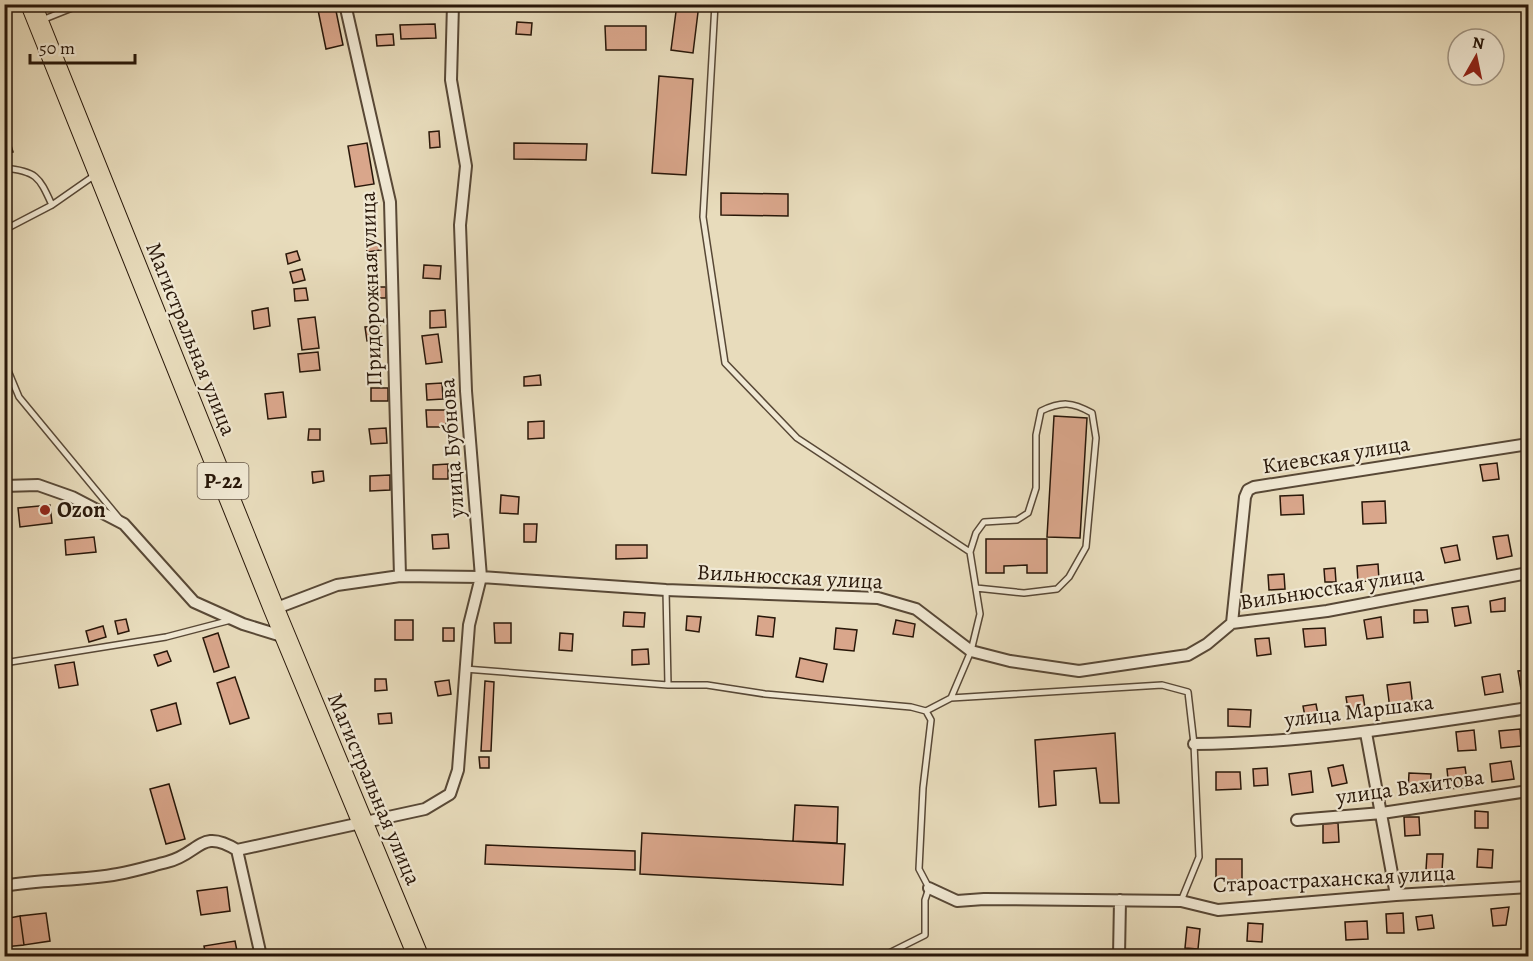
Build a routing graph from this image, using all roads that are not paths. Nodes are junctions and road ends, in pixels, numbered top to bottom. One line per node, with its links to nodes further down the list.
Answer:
1 (82, 4): 5 (lane)
2 (345, 4): 16 (street, Придорожная улица)
3 (453, 4): 17 (street, улица Бубнова)
4 (715, 4): 14 (lane)
5 (34, 13): 7 (highway, Магистральная улица / Р-22)
6 (4, 168): 8 (lane)
7 (99, 173): 8 (lane); 20 (highway, Магистральная улица / Р-22)
8 (52, 205): 9 (lane)
9 (4, 230)
10 (4, 361): 13 (lane)
11 (1528, 444): 22 (street, Киевская улица)
12 (4, 486): 13 (street)
13 (124, 524): 21 (street)
14 (969, 552): 18 (lane); 18 (lane)
15 (1528, 573): 22 (street, Вильнюсская улица)
16 (400, 576): 17 (street, Вильнюсская улица); 20 (street, Вильнюсская улица)
17 (481, 578): 19 (street, Вильнюсская улица); 26 (street, улица Бубнова)
18 (976, 588): 24 (lane)
19 (666, 590): 24 (street, Вильнюсская улица); 27 (lane)
20 (274, 609): 23 (highway, Магистральная улица / Р-22)
21 (232, 619): 23 (street); 25 (lane)
22 (1232, 623): 24 (street, Вильнюсская улица)
23 (286, 637): 36 (highway, Магистральная улица / Р-22)
24 (971, 651): 28 (lane)
25 (4, 663)
26 (465, 669): 27 (lane); 36 (street, улица Бубнова)
27 (668, 685): 30 (lane)
28 (951, 698): 30 (lane); 32 (lane)
29 (1528, 708): 31 (street, улица Маршака)
30 (926, 711): 40 (lane)
31 (1366, 733): 32 (street, улица Маршака); 34 (street)
32 (1194, 744): 43 (lane)
33 (1528, 791): 34 (street, улица Вахитова)
34 (1382, 813): 35 (street, улица Вахитова); 41 (street)
35 (1297, 820)
36 (363, 824): 37 (street, улица Бубнова); 45 (highway, Магистральная улица / Р-22)
37 (237, 850): 38 (street); 44 (street)
38 (4, 886)
39 (1528, 887): 41 (street, Староастраханская улица)
40 (929, 888): 42 (street, Староастраханская улица); 46 (lane)
41 (1395, 895): 43 (street, Староастраханская улица)
42 (1120, 900): 43 (street, Староастраханская улица); 47 (street)
43 (1181, 901)
44 (261, 957)
45 (418, 957)
46 (883, 957)
47 (1119, 957)

